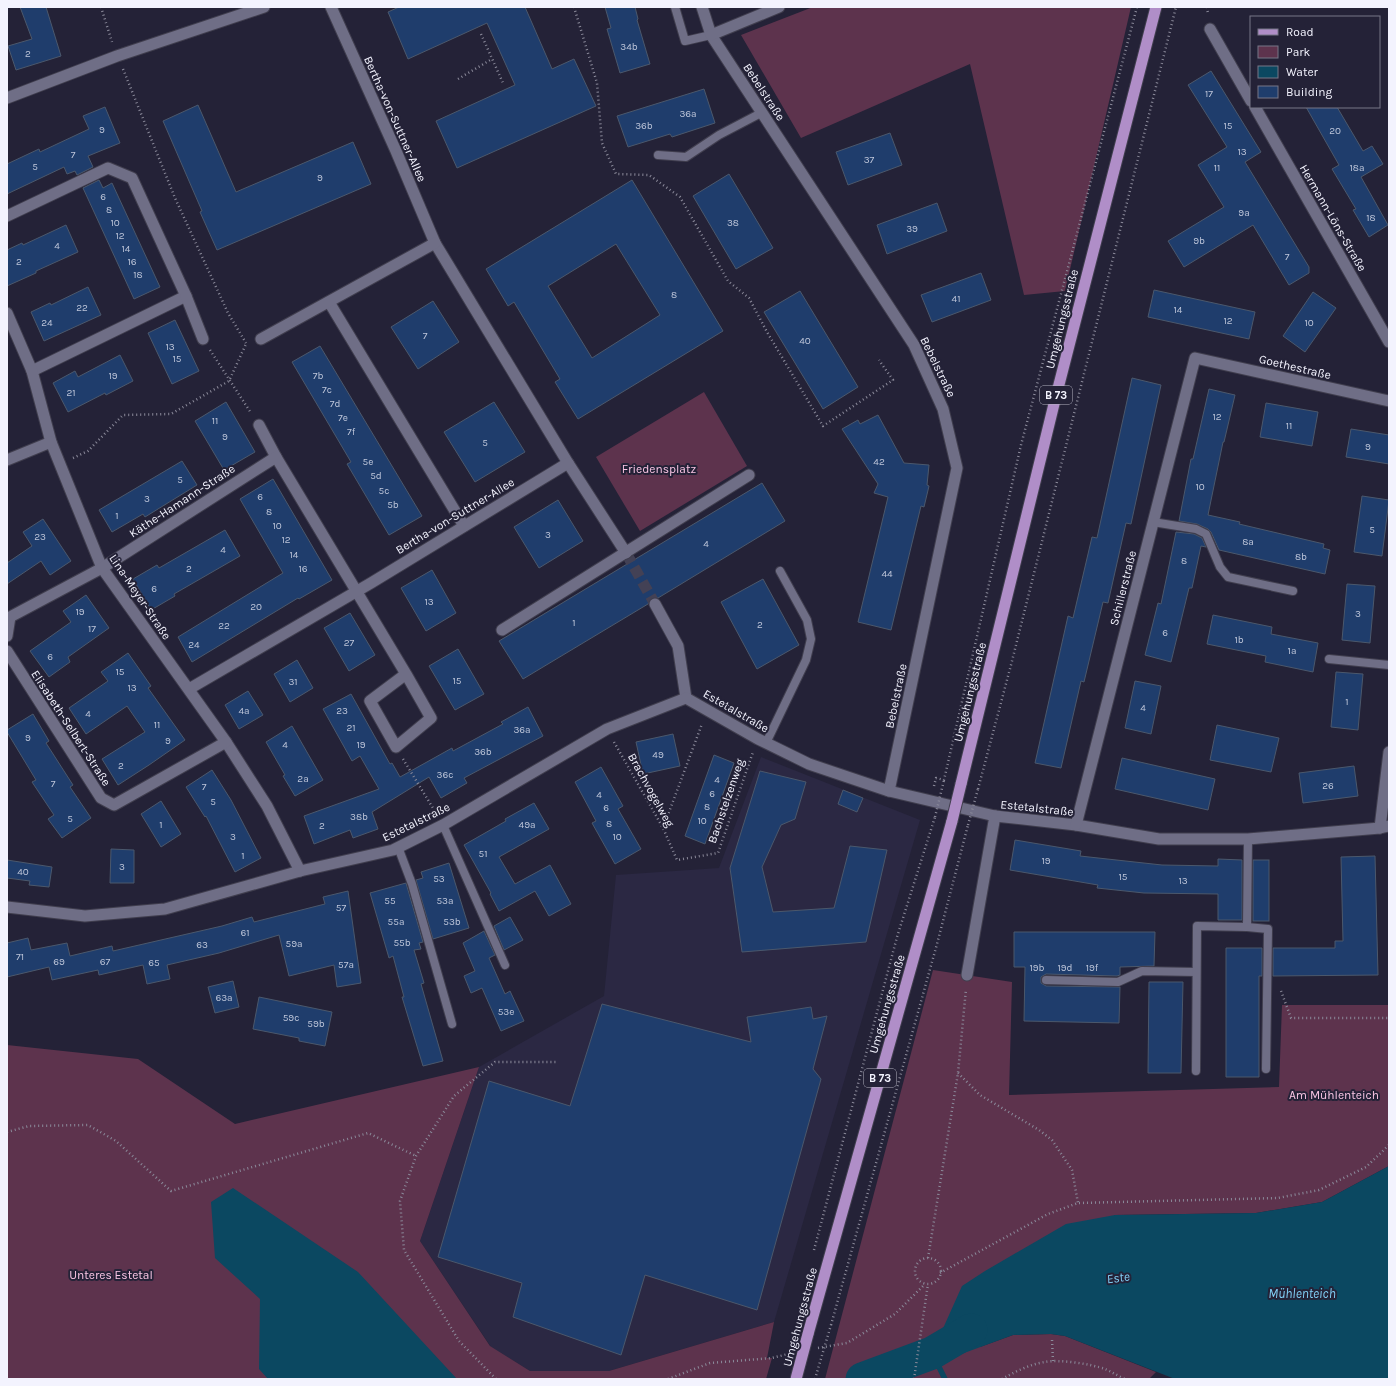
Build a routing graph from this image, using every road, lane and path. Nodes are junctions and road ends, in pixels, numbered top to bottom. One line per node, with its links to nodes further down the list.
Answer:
1 (101, 7): 14 (path)
2 (264, 7): 14 (street)
3 (331, 7): 24 (street, Bertha-von-Suttner-Allee)
4 (574, 7): 32 (path)
5 (674, 7): 13 (lane)
6 (702, 7): 13 (street, Bebelstraße)
7 (779, 7): 13 (street)
8 (1137, 7): 92 (path, bridge)
9 (1156, 7): 99 (main road, Umgehungsstraße / B 73, bridge)
10 (1176, 7): 100 (path, bridge)
11 (1210, 29): 19 (street)
12 (481, 34): 15 (path)
13 (710, 35): 21 (street, Bebelstraße)
14 (117, 56): 18 (street); 34 (path)
15 (492, 59): 16 (path); 17 (path)
16 (458, 79)
17 (503, 83)
18 (7, 98)
19 (1250, 99)
20 (1255, 108): 30 (street, Hermann-Löns-Straße)
21 (761, 113): 22 (lane); 65 (street, Bebelstraße)
22 (658, 155)
23 (7, 216): 25 (street)
24 (435, 243): 26 (street); 40 (street, Bertha-von-Suttner-Allee)
25 (186, 296): 28 (street); 33 (street)
26 (329, 302): 29 (street); 44 (street)
27 (7, 313): 33 (street, Lina-Meyer-Straße)
28 (203, 339): 34 (path)
29 (261, 339)
30 (1389, 342)
31 (1195, 358): 35 (street, Goethestraße); 43 (street, Schillerstraße)
32 (879, 360)
33 (32, 371): 37 (street, Lina-Meyer-Straße)
34 (229, 380): 36 (path); 41 (path)
35 (1389, 401)
36 (259, 425): 38 (street)
37 (51, 442): 39 (street); 41 (street, Lina-Meyer-Straße)
38 (276, 456): 46 (street, Käthe-Hamann-Straße); 49 (street)
39 (7, 460)
40 (568, 463): 44 (street, Bertha-von-Suttner-Allee); 45 (street, Bertha-von-Suttner-Allee)
41 (60, 464): 46 (street, Lina-Meyer-Straße)
42 (749, 475): 45 (street)
43 (1153, 522): 48 (lane); 68 (street, Schillerstraße)
44 (464, 526): 49 (street, Bertha-von-Suttner-Allee)
45 (626, 553): 51 (street)
46 (102, 568): 52 (street); 57 (street, Lina-Meyer-Straße)
47 (780, 571): 61 (lane)
48 (1293, 591)
49 (356, 592): 56 (street); 57 (street)
50 (655, 604): 58 (street)
51 (502, 630)
52 (7, 636)
53 (7, 651): 62 (street, Elisabeth-Selbert-Straße)
54 (1329, 659): 55 (lane)
55 (1389, 665)
56 (406, 674): 63 (street); 63 (street)
57 (189, 689): 62 (street, Lina-Meyer-Straße)
58 (686, 698): 59 (street, Estetalstraße); 60 (street, Estetalstraße)
59 (707, 709): 61 (street, Estetalstraße); 70 (path)
60 (607, 729): 67 (street, Estetalstraße); 70 (path, Brachvogelweg)
61 (762, 741): 65 (street, Estetalstraße); 73 (path, Bachstelzenweg)
62 (226, 742): 74 (street, Lina-Meyer-Straße)
63 (396, 747): 67 (path)
64 (1389, 752): 69 (street)
65 (889, 791): 66 (street, Estetalstraße)
66 (995, 816): 68 (street, Estetalstraße); 79 (street)
67 (443, 825): 72 (street, Estetalstraße); 77 (lane)
68 (1076, 825): 71 (street, Estetalstraße)
69 (1385, 827): 71 (street, Estetalstraße)
70 (663, 828): 73 (path, Brachvogelweg)
71 (1248, 839): 76 (lane)
72 (398, 847): 74 (street, Estetalstraße); 83 (lane)
73 (677, 860)
74 (300, 871): 75 (street, Estetalstraße)
75 (7, 907)
76 (1247, 927): 78 (lane); 85 (lane)
77 (505, 965)
78 (1196, 972): 80 (lane); 86 (lane)
79 (967, 975): 87 (path)
80 (1046, 980)
81 (1280, 987): 82 (path)
82 (1389, 1018)
83 (452, 1024)
84 (556, 1062): 90 (path)
85 (1266, 1069)
86 (1196, 1071)
87 (958, 1073): 91 (path); 93 (path)
88 (7, 1132): 90 (path)
89 (1389, 1145): 91 (path)
90 (416, 1156): 98 (path)
91 (1078, 1203): 94 (path)
92 (813, 1254)
93 (928, 1258): 94 (path); 95 (path)
94 (940, 1273): 95 (path)
95 (928, 1284): 101 (path)
96 (1052, 1340): 97 (path)
97 (1053, 1361): 102 (path); 103 (path)
98 (496, 1379)
99 (796, 1379)
100 (815, 1379)
101 (914, 1379)
102 (1002, 1379)
103 (1125, 1379)

